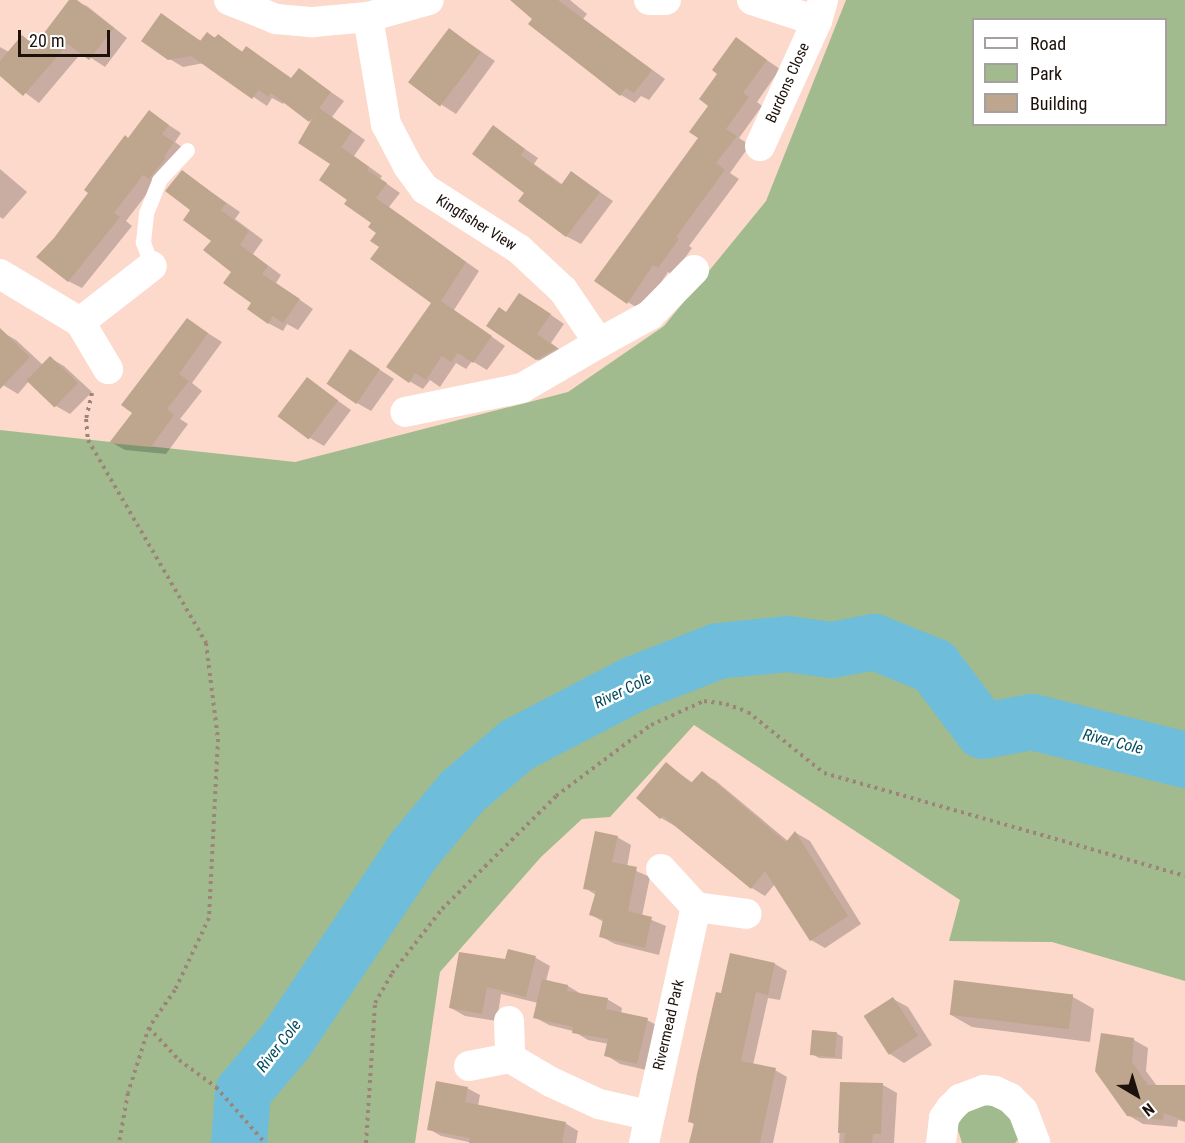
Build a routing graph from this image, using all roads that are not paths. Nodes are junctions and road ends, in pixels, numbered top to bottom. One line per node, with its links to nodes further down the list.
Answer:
1 (229, 0): 7 (street)
2 (429, 0): 7 (street)
3 (649, 0): 4 (street)
4 (666, 0)
5 (752, 0): 6 (street, Burdons Close)
6 (820, 10): 8 (street, Burdons Close)
7 (368, 17): 14 (street, Kingfisher View)
8 (760, 146)
9 (187, 150): 10 (lane)
10 (152, 266): 13 (street)
11 (694, 270): 14 (street)
12 (0, 274): 13 (street)
13 (80, 322): 15 (street)
14 (599, 343): 16 (street)
15 (108, 369)
16 (405, 412)
17 (661, 869): 18 (street)
18 (696, 907): 19 (street); 23 (street, Rivermead Park)
19 (747, 914)
20 (509, 1021): 21 (street)
21 (510, 1058): 22 (street); 23 (street)
22 (470, 1066)
23 (646, 1129)
24 (941, 1143): 25 (street)
25 (1035, 1143)

